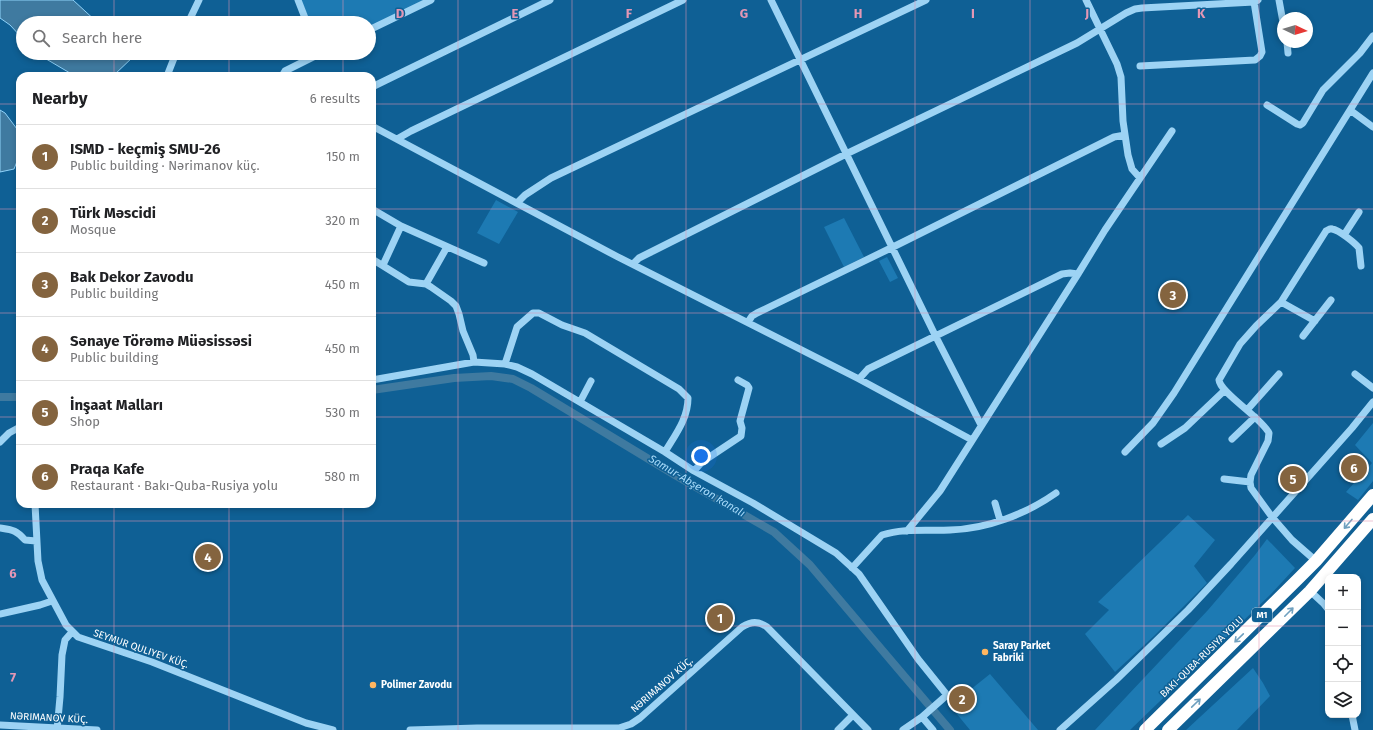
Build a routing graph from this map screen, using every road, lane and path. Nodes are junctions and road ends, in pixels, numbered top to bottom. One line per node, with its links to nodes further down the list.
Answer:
1 (199, 0): 12 (street)
2 (298, 0): 13 (street)
3 (431, 0): 14 (street)
4 (550, 0): 26 (street)
5 (683, 0): 33 (street)
6 (771, 0): 21 (street)
7 (926, 0): 21 (street)
8 (1086, 0): 15 (street)
9 (1279, 0): 11 (street)
10 (1256, 1): 15 (street); 22 (street)
11 (1281, 12)
12 (191, 16)
13 (304, 16)
14 (376, 27)
15 (1100, 29): 32 (street); 34 (street)
16 (1373, 36): 27 (street)
17 (1288, 48): 18 (street)
18 (1288, 53)
19 (173, 60): 23 (street)
20 (307, 60): 24 (street)
21 (800, 60): 34 (street); 36 (street)
22 (1140, 66)
23 (169, 72)
24 (284, 72)
25 (1373, 73): 28 (street)
26 (376, 85)
27 (1267, 105)
28 (1350, 110): 29 (street); 77 (street)
29 (1373, 127)
30 (376, 128): 33 (street)
31 (1172, 130): 35 (street)
32 (1125, 135): 35 (street); 42 (street)
33 (397, 139): 36 (street)
34 (846, 154): 42 (street); 45 (street)
35 (1140, 178): 48 (street)
36 (517, 203): 45 (street)
37 (376, 211): 39 (street)
38 (1359, 212): 40 (street)
39 (401, 226): 41 (street); 46 (street)
40 (1344, 235): 47 (street); 51 (street)
41 (447, 247): 44 (street); 49 (street)
42 (893, 247): 53 (street); 55 (street)
43 (376, 261): 46 (street)
44 (484, 263)
45 (632, 264): 53 (street)
46 (383, 265): 49 (street)
47 (1360, 266)
48 (1078, 274): 55 (street); 70 (street)
49 (426, 284): 56 (street)
50 (1331, 300): 52 (street)
51 (1281, 302): 52 (street); 65 (street)
52 (1315, 321): 54 (street)
53 (748, 322): 60 (street)
54 (1303, 336)
55 (936, 337): 60 (street); 70 (street)
56 (474, 362): 57 (street); 61 (street)
57 (505, 364): 66 (street); 76 (street)
58 (1279, 374): 68 (street)
59 (1355, 374): 64 (street)
60 (859, 378): 73 (street)
61 (376, 379)
62 (738, 380): 78 (street)
63 (590, 381): 66 (street)
64 (1373, 388)
65 (1225, 390): 68 (street); 75 (street)
66 (580, 402): 76 (street)
67 (1373, 402): 85 (street)
68 (1247, 410): 69 (street)
69 (1255, 417): 72 (street); 80 (street)
70 (981, 425): 73 (street)
71 (16, 429): 74 (street)
72 (1232, 439)
73 (972, 440): 89 (street)
74 (0, 442)
75 (1161, 444)
76 (665, 452): 78 (street)
77 (1125, 452)
78 (694, 471): 92 (street)
79 (1224, 479): 80 (street)
80 (1250, 482): 85 (street)
81 (1056, 493): 87 (street)
82 (1373, 494): 91 (highway, M1, one-way to 91)
83 (995, 503): 87 (street)
84 (34, 508): 90 (street, SEYMUR QULIYEV KÜÇ.)
85 (1272, 517): 91 (street); 113 (street)
86 (1373, 519): 93 (highway, M1)
87 (1000, 520): 89 (street)
88 (0, 528): 90 (street)
89 (907, 531): 92 (street)
90 (36, 541): 95 (street, SEYMUR QULIYEV KÜÇ.)
91 (1316, 561): 93 (highway); 114 (highway, M1, one-way to 114)
92 (852, 568): 100 (street)
93 (1326, 572): 94 (highway, M1)
94 (1310, 591): 96 (street); 115 (highway, M1, one-way to 94)
95 (52, 601): 97 (street); 98 (street, SEYMUR QULIYEV KÜÇ.)
96 (1325, 605)
97 (0, 614)
98 (72, 632): 103 (street); 107 (street, SEYMUR QULIYEV KÜÇ.)
99 (853, 715): 105 (street, NƏRIMANOV KÜÇ.); 109 (street); 110 (street, NƏRIMANOV KÜÇ.)
100 (922, 717): 111 (street); 112 (street)
101 (1353, 718): 116 (street)
102 (0, 725): 103 (street, NƏRIMANOV KÜÇ.)
103 (57, 729): 106 (street, NƏRIMANOV KÜÇ.)
104 (477, 729): 105 (street, NƏRIMANOV KÜÇ.); 108 (street, NƏRIMANOV KÜÇ.)
105 (620, 729)
106 (97, 730)
107 (332, 730)
108 (410, 730)
109 (838, 730)
110 (868, 730)
111 (903, 730)
112 (934, 730)
113 (1060, 730)
114 (1145, 730)
115 (1168, 730)
116 (1355, 730)

